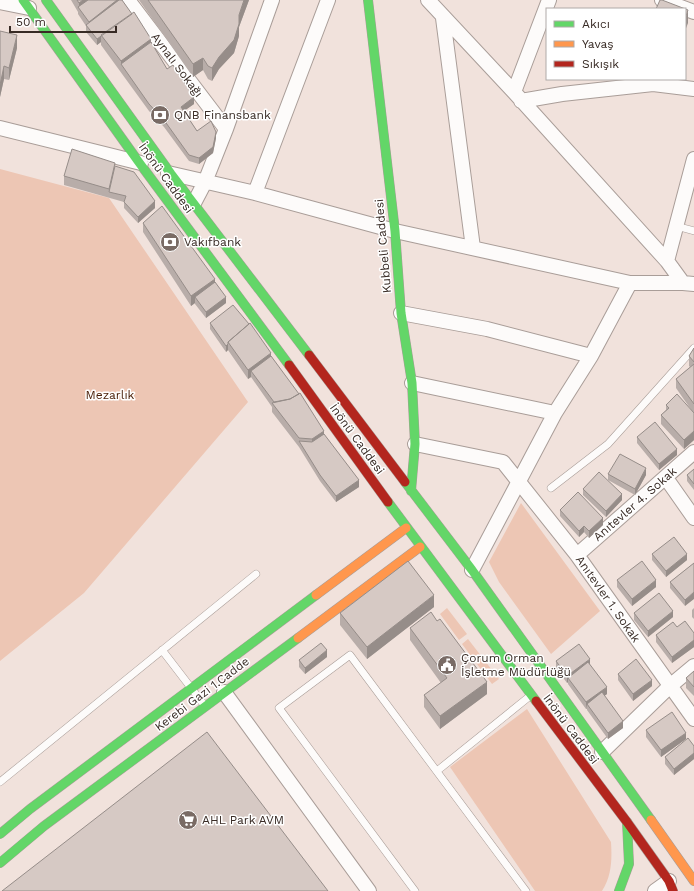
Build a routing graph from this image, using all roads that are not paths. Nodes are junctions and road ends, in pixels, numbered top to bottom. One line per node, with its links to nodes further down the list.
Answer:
1 (47, 0): 19 (street, İnönü Caddesi)
2 (128, 0): 16 (street, Aynalı Sokağı)
3 (272, 0): 16 (street)
4 (328, 0): 21 (street)
5 (368, 0): 24 (street, Kubbeli Caddesi)
6 (428, 0): 12 (street)
7 (662, 0): 10 (street)
8 (0, 2): 9 (street)
9 (26, 4): 18 (street, İnönü Caddesi)
10 (683, 8)
11 (546, 9): 14 (street)
12 (443, 18): 14 (street); 26 (street)
13 (694, 89): 14 (street)
14 (518, 96): 27 (street)
15 (0, 128): 18 (street)
16 (226, 129): 20 (street)
17 (694, 159): 23 (street)
18 (138, 162): 19 (street); 42 (street, İnönü Caddesi)
19 (171, 174): 20 (street); 22 (street, İnönü Caddesi)
20 (206, 182): 21 (street); 22 (street)
21 (255, 193): 24 (street)
22 (194, 203): 40 (street, İnönü Caddesi)
23 (676, 226): 25 (lane); 27 (street)
24 (395, 231): 26 (street); 30 (street, Kubbeli Caddesi)
25 (694, 231)
26 (473, 248): 28 (street)
27 (667, 261): 29 (street)
28 (630, 283): 29 (street); 32 (street)
29 (689, 284)
30 (401, 313): 32 (street); 33 (street, Kubbeli Caddesi)
31 (694, 348): 39 (lane)
32 (590, 356): 34 (street)
33 (412, 383): 34 (street); 35 (street, Kubbeli Caddesi)
34 (555, 413): 38 (street)
35 (415, 444): 38 (street, Anıtevler 1. Sokak); 40 (street, Kubbeli Caddesi)
36 (694, 452): 37 (street, Anıtevler 4. Sokak)
37 (666, 478): 41 (street); 44 (street, Anıtevler 4. Sokak)
38 (520, 482): 44 (street, Anıtevler 1. Sokak); 45 (street)
39 (551, 488)
40 (411, 491): 45 (street, İnönü Caddesi)
41 (694, 518)
42 (406, 528): 43 (street, İnönü Caddesi); 49 (street, Kerebi Gazi 1.Cadde)
43 (420, 547): 49 (street, Kerebi Gazi 1.Cadde); 52 (street, İnönü Caddesi)
44 (577, 555): 50 (street, Anıtevler 1. Sokak)
45 (472, 570): 55 (street, İnönü Caddesi)
46 (256, 574): 47 (lane)
47 (162, 650): 51 (lane); 57 (lane)
48 (694, 666): 50 (street)
49 (218, 683): 51 (street, Kerebi Gazi 1.Cadde); 53 (street, Kerebi Gazi 1.Cadde); 63 (street)
50 (670, 686): 54 (street, Anıtevler 1. Sokak); 55 (street)
51 (192, 688): 53 (lane); 59 (street, Kerebi Gazi 1.Cadde)
52 (531, 696): 56 (lane); 58 (street, İnönü Caddesi)
53 (205, 706): 60 (street, Kerebi Gazi 1.Cadde)
54 (694, 719)
55 (602, 752): 61 (street, İnönü Caddesi)
56 (437, 771): 64 (lane); 65 (lane)
57 (0, 782)
58 (626, 822): 62 (street, İnönü Caddesi); 66 (street)
59 (0, 834)
60 (0, 863)
61 (694, 881)
62 (671, 886): 67 (street)
63 (369, 891)
64 (414, 891)
65 (526, 891)
66 (619, 891)
67 (655, 891)

